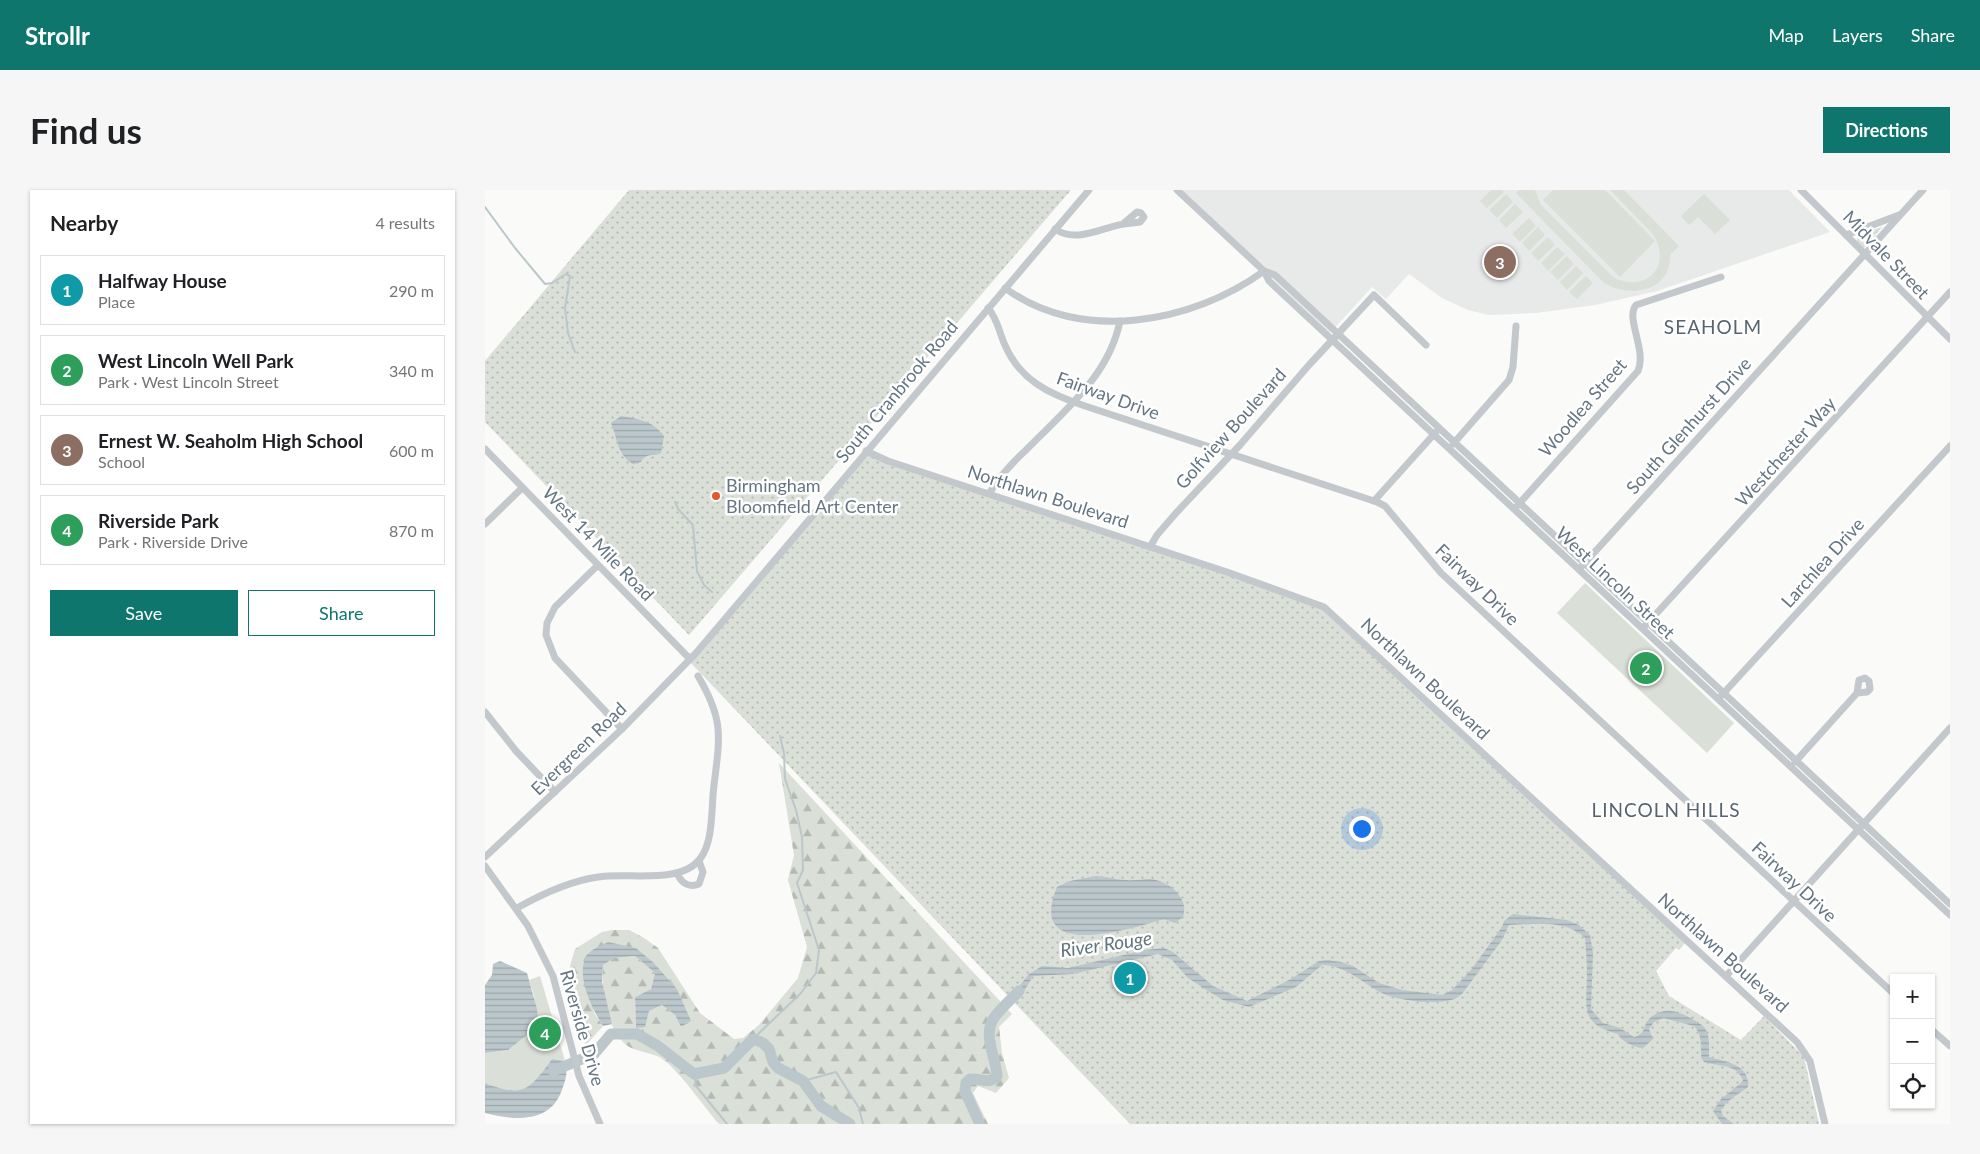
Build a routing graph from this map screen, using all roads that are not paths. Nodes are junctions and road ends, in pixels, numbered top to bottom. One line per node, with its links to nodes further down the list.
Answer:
1 (1089, 190): 7 (street, South Cranbrook Road)
2 (1177, 190): 10 (street, West Lincoln Street)
3 (1801, 190): 8 (street, Midvale Street)
4 (1923, 190): 5 (street, South Glenhurst Drive)
5 (1899, 215): 8 (street); 9 (street, South Glenhurst Drive)
6 (1123, 224): 7 (street)
7 (1055, 229): 12 (street, South Cranbrook Road)
8 (1846, 235): 9 (street, Midvale Street)
9 (1865, 254): 15 (street, Midvale Street); 38 (street, South Glenhurst Drive)
10 (1264, 271): 16 (street); 18 (street, West Lincoln Street); 20 (street, West Lincoln Street)
11 (1721, 277): 34 (street, Woodlea Street)
12 (1005, 288): 14 (street, South Cranbrook Road); 16 (street)
13 (1950, 292): 15 (street, Westchester Way)
14 (988, 308): 22 (street, Fairway Drive); 29 (street, South Cranbrook Road)
15 (1927, 318): 19 (street, Midvale Street); 41 (street, Westchester Way)
16 (1120, 321): 22 (street)
17 (1516, 326): 25 (street)
18 (1339, 335): 20 (street, Golfview Boulevard); 21 (street, Golfview Boulevard); 23 (street, West Lincoln Street)
19 (1950, 339)
20 (1333, 341): 24 (street, West Lincoln Street); 30 (street, Golfview Boulevard)
21 (1426, 345)
22 (1073, 402): 30 (street, Fairway Drive); 32 (street)
23 (1439, 428): 24 (street); 25 (street, West Lincoln Street)
24 (1433, 435): 28 (street, West Lincoln Street); 33 (street)
25 (1455, 442): 28 (street); 34 (street, West Lincoln Street)
26 (1950, 446): 45 (street, Larchlea Drive)
27 (485, 449): 31 (street, West 14 Mile Road)
28 (1449, 449): 35 (street, West Lincoln Street)
29 (866, 451): 32 (street, Northlawn Boulevard); 43 (street, South Cranbrook Road)
30 (1232, 454): 33 (street, Fairway Drive); 37 (street, Golfview Boulevard)
31 (523, 488): 36 (street); 39 (street, West 14 Mile Road)
32 (989, 494): 37 (street, Northlawn Boulevard)
33 (1374, 501): 60 (street, Fairway Drive)
34 (1519, 503): 35 (street, Woodlea Street); 38 (street, West Lincoln Street)
35 (1513, 509): 40 (street, West Lincoln Street)
36 (485, 524)
37 (1150, 547): 64 (street, Northlawn Boulevard)
38 (1585, 564): 40 (street, South Glenhurst Drive); 41 (street, West Lincoln Street)
39 (597, 566): 43 (street, West 14 Mile Road); 50 (street)
40 (1578, 570): 42 (street, West Lincoln Street)
41 (1648, 623): 42 (street, Westchester Way); 45 (street, West Lincoln Street)
42 (1642, 629): 47 (street, West Lincoln Street)
43 (690, 660): 50 (street, Evergreen Road)
44 (698, 676): 57 (street)
45 (1724, 693): 47 (street, Larchlea Drive); 51 (street, West Lincoln Street)
46 (1857, 693): 51 (street)
47 (1718, 700): 52 (street, West Lincoln Street)
48 (485, 712): 53 (street)
49 (1950, 728): 54 (street)
50 (622, 729): 53 (street, Evergreen Road)
51 (1796, 760): 52 (street); 54 (street, West Lincoln Street)
52 (1790, 767): 55 (street, West Lincoln Street)
53 (555, 792): 56 (street, Evergreen Road)
54 (1864, 824): 55 (street); 61 (street, West Lincoln Street)
55 (1858, 830): 60 (street); 63 (street, West Lincoln Street)
56 (485, 857)
57 (699, 861): 59 (street); 59 (street)
58 (485, 866): 62 (street, Riverside Drive)
59 (677, 874): 62 (street)
60 (1793, 901): 64 (street); 65 (street, Fairway Drive)
61 (1950, 904)
62 (517, 908): 68 (street, Riverside Drive)
63 (1950, 915)
64 (1727, 975): 69 (street, Northlawn Boulevard)
65 (1890, 990)
66 (1935, 1033): 67 (street)
67 (1950, 1046)
68 (600, 1124)
69 (1825, 1124)

